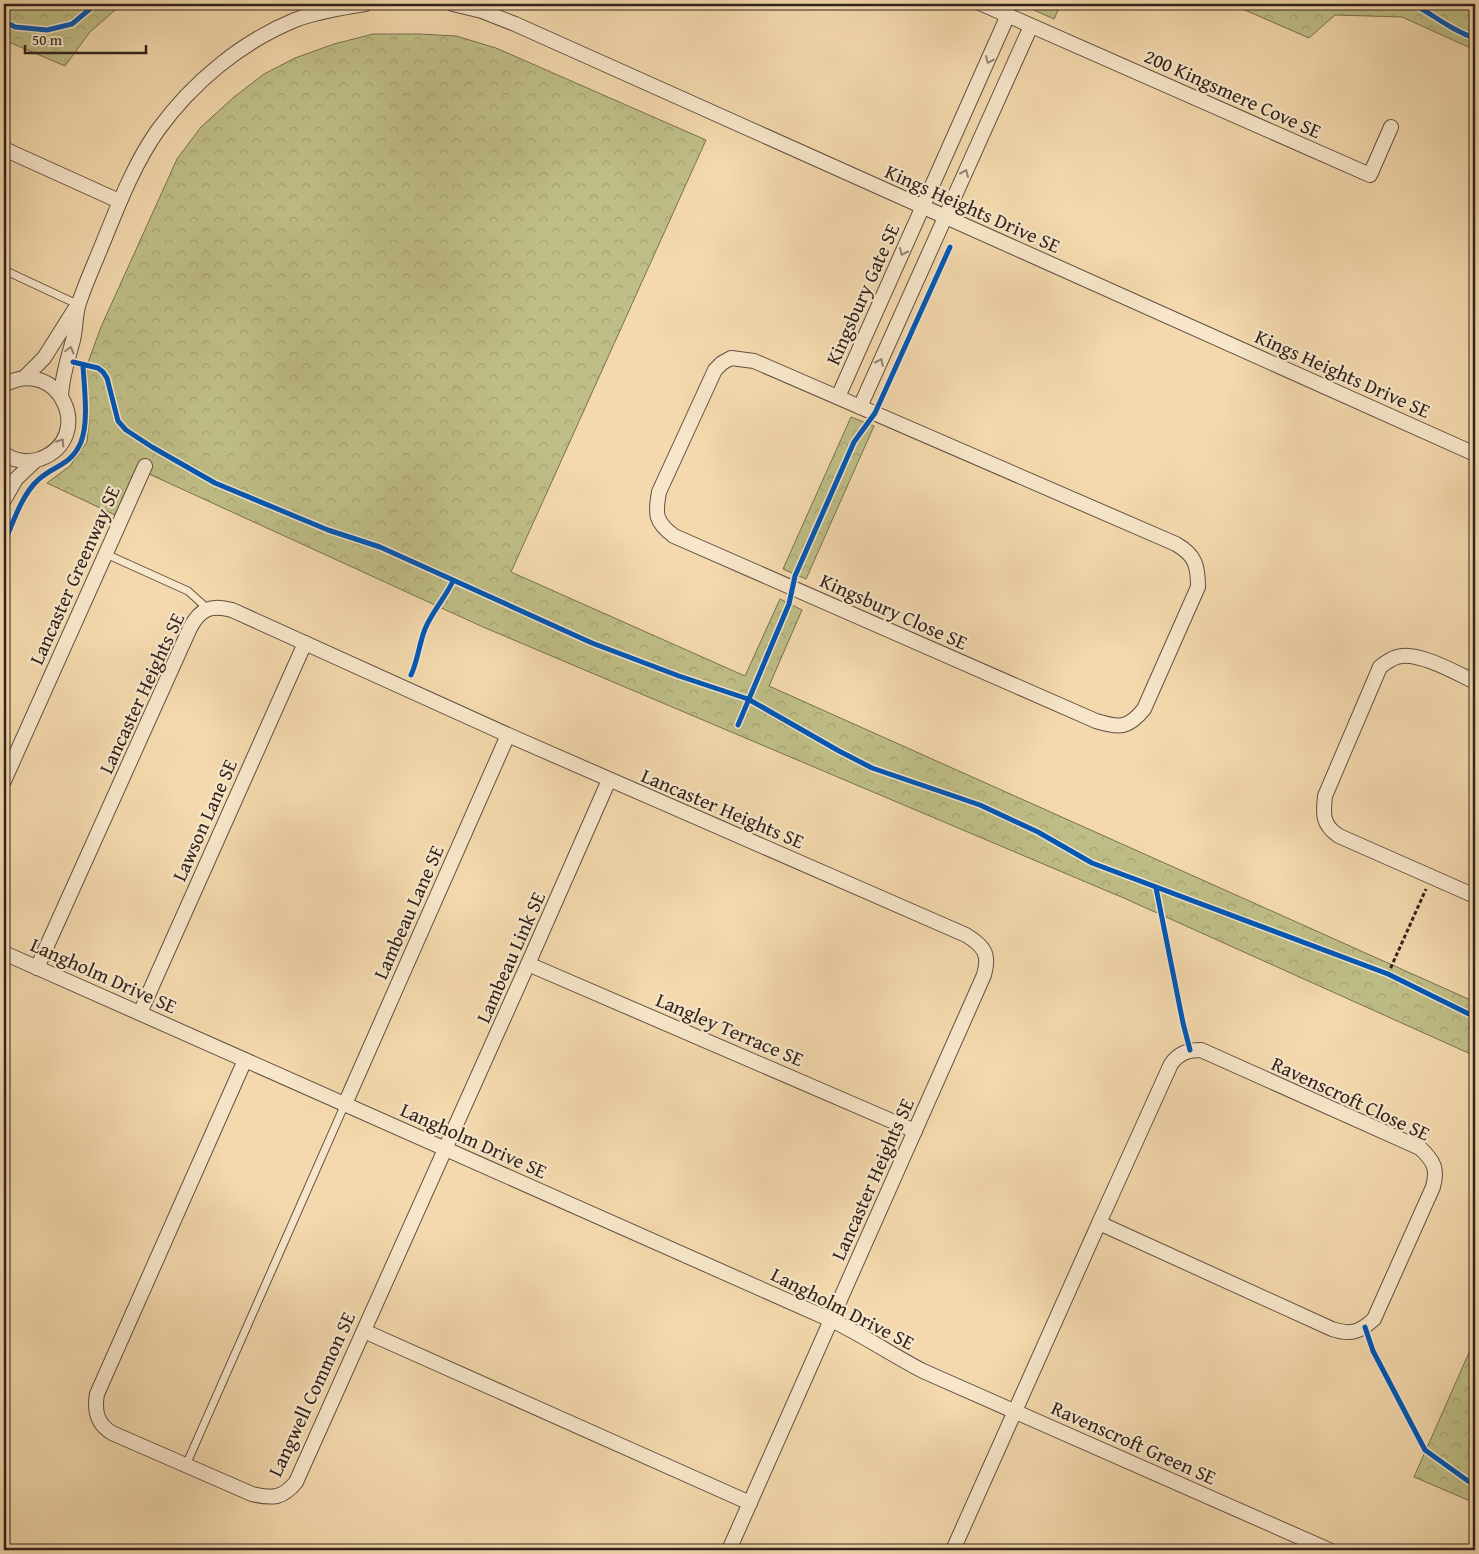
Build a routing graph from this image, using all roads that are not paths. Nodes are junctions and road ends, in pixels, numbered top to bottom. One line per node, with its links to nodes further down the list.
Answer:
1 (365, 4): 8 (street)
2 (453, 4): 9 (street, Kings Heights Drive SE)
3 (982, 4): 4 (street)
4 (1008, 15): 5 (street); 9 (street, Kingsbury Gate SE, one-way to 9)
5 (1031, 26): 6 (street, 200 Kingsmere Cove SE); 10 (street, one-way to 5)
6 (1391, 127)
7 (4, 149): 8 (street)
8 (119, 201): 12 (street)
9 (923, 207): 10 (street, Kings Heights Drive SE); 16 (street, Kingsbury Gate SE, one-way to 16)
10 (945, 218): 17 (street, one-way to 10); 19 (street, Kings Heights Drive SE)
11 (4, 270): 12 (lane)
12 (79, 305): 13 (street); 15 (street, one-way to 12)
13 (24, 378): 14 (street); 15 (street)
14 (4, 385)
15 (61, 396): 20 (street, one-way to 15)
16 (838, 397): 17 (street, Kingsbury Close SE); 17 (street, Kingsbury Close SE)
17 (860, 407)
18 (4, 454): 20 (street)
19 (1475, 454)
20 (35, 461): 22 (street)
21 (145, 466): 23 (street, Lancaster Greenway SE)
22 (4, 500)
23 (106, 554): 24 (lane); 29 (street, Lancaster Greenway SE)
24 (208, 609): 25 (street, Lancaster Heights SE); 33 (street, Lancaster Heights SE)
25 (305, 644): 27 (street, Lancaster Heights SE); 34 (street, Lawson Lane SE)
26 (1475, 682): 30 (street)
27 (508, 735): 28 (street, Lancaster Heights SE); 36 (street, Lambeau Lane SE)
28 (609, 780): 32 (street, Lambeau Link SE); 37 (street, Lancaster Heights SE)
29 (4, 781)
30 (1475, 896)
31 (4, 953): 33 (street, Langholm Drive SE)
32 (528, 964): 37 (street, Langley Terrace SE); 38 (street, Lambeau Link SE)
33 (38, 968): 34 (street, Langholm Drive SE)
34 (140, 1013): 35 (street, Langholm Drive SE)
35 (245, 1060): 36 (street, Langholm Drive SE); 44 (street, Langwell Common SE)
36 (345, 1104): 38 (street, Langholm Drive SE); 44 (lane)
37 (915, 1131): 40 (street, Lancaster Heights SE)
38 (445, 1149): 40 (street, Langholm Drive SE); 41 (street, Langwell Common SE)
39 (1099, 1223): 39 (street, Ravenscroft Close SE); 43 (street, Ravenscroft Close SE)
40 (831, 1320): 42 (street, Langholm Drive SE); 45 (street, Lancaster Heights SE)
41 (364, 1331): 44 (street, Langwell Common SE); 45 (street)
42 (924, 1371): 43 (street, Ravenscroft Green SE)
43 (1015, 1411): 47 (street, Ravenscroft Close SE); 48 (street, Ravenscroft Green SE)
44 (186, 1465)
45 (750, 1503): 46 (street, Lancaster Heights SE)
46 (729, 1550)
47 (954, 1550)
48 (1329, 1550)

